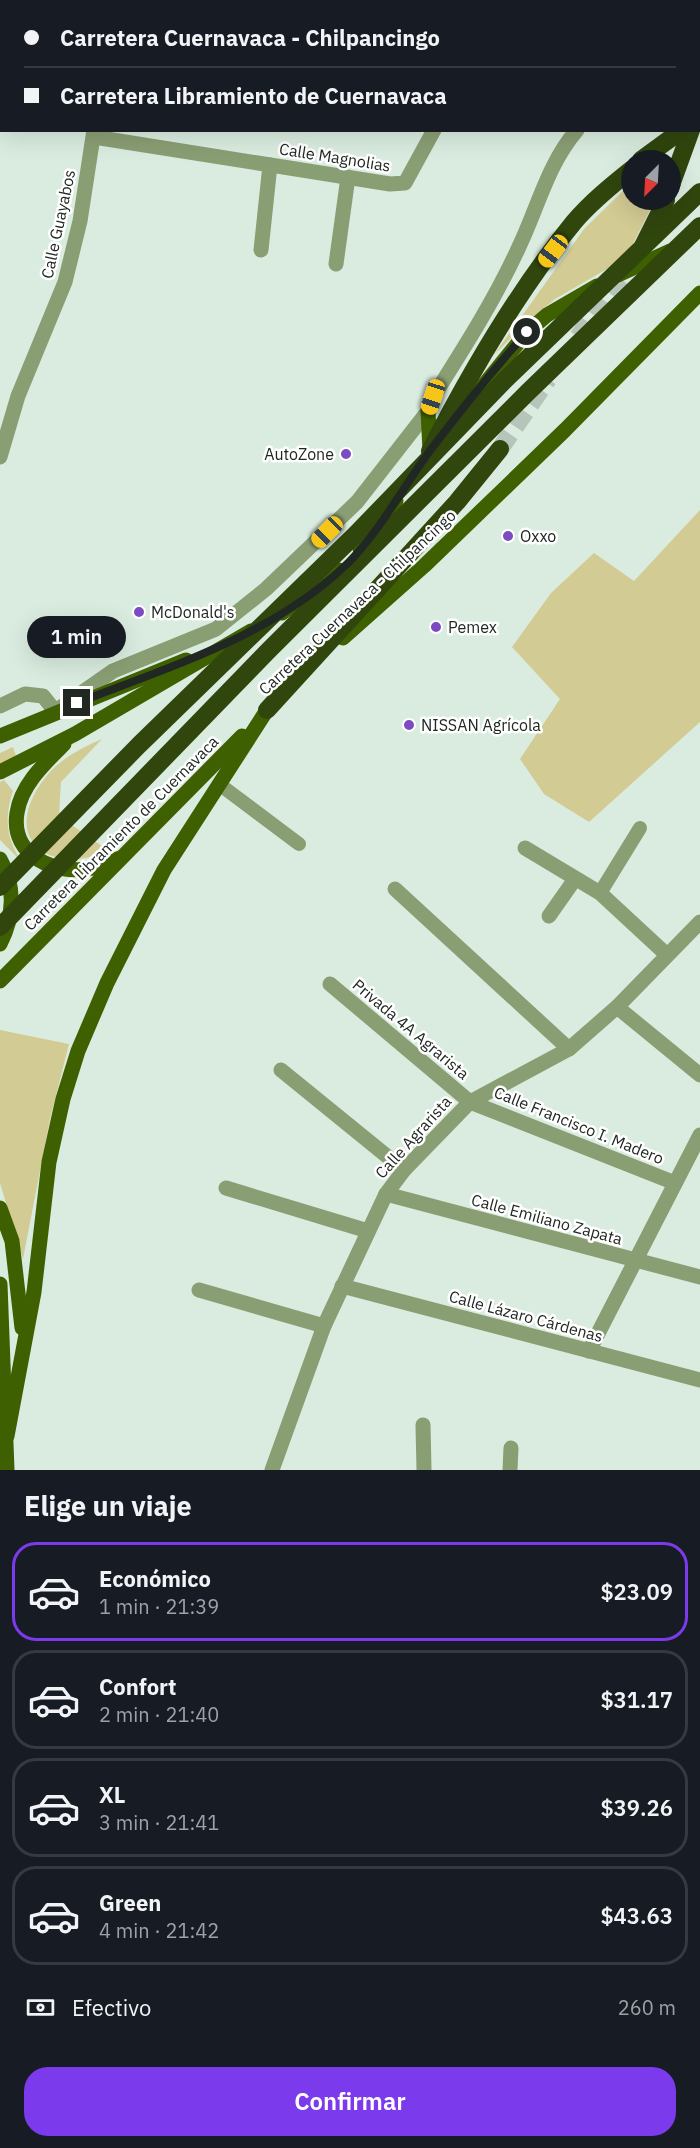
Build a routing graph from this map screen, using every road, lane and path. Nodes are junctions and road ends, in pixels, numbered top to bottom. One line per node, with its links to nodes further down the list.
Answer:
1 (433, 132): 9 (street, Calle Magnolias)
2 (575, 132): 18 (street)
3 (683, 132): 6 (highway)
4 (684, 132): 7 (highway)
5 (94, 134): 8 (street, Calle Magnolias); 21 (street, Calle Guayabos)
6 (656, 150)
7 (679, 150)
8 (270, 165): 9 (street, Calle Magnolias); 15 (street)
9 (348, 177): 16 (street)
10 (621, 179): 20 (highway)
11 (700, 193): 12 (highway); 36 (highway, bridge)
12 (661, 210)
13 (700, 226): 41 (highway, bridge)
14 (700, 236): 20 (main road)
15 (261, 250)
16 (336, 264)
17 (698, 299): 24 (main road, Carretera Cuernavaca - Chilpancingo)
18 (428, 411): 20 (main road); 25 (street)
19 (500, 449): 24 (highway)
20 (430, 451): 22 (main road)
21 (0, 457)
22 (226, 645): 25 (main road); 26 (main road)
23 (0, 706): 25 (street)
24 (267, 710): 29 (main road, Carretera Cuernavaca - Chilpancingo); 33 (main road, Carretera Libramiento de Cuernavaca)
25 (55, 711): 27 (main road)
26 (75, 734): 28 (main road); 33 (main road)
27 (0, 736)
28 (0, 772)
29 (219, 784): 31 (street); 64 (main road, Carretera Cuernavaca - Chilpancingo)
30 (640, 828): 38 (street)
31 (300, 844)
32 (525, 848): 35 (street)
33 (128, 854): 44 (main road, Carretera Libramiento de Cuernavaca)
34 (0, 859): 42 (main road)
35 (574, 879): 38 (street); 39 (street)
36 (0, 887)
37 (395, 890): 47 (street)
38 (600, 894): 43 (street)
39 (549, 916)
40 (700, 922): 43 (street, Calle Agrarista)
41 (0, 927)
42 (0, 944)
43 (667, 955): 46 (street, Calle Agrarista)
44 (0, 981)
45 (330, 984): 50 (street, Privada 4A Agrarista)
46 (617, 1007): 47 (street, Calle Agrarista); 49 (street)
47 (569, 1049): 50 (street, Calle Agrarista)
48 (281, 1070): 52 (street)
49 (700, 1075)
50 (470, 1102): 52 (street, Calle Agrarista); 53 (street, Calle Francisco I. Madero)
51 (698, 1145): 53 (street)
52 (404, 1170): 55 (street, Calle Agrarista)
53 (675, 1183): 58 (street)
54 (226, 1188): 57 (street)
55 (386, 1194): 57 (street, Calle Agrarista); 58 (street, Calle Emiliano Zapata)
56 (0, 1208): 64 (main road)
57 (368, 1231): 61 (street, Calle Agrarista)
58 (635, 1262): 59 (street, Calle Emiliano Zapata); 65 (street)
59 (700, 1277)
60 (0, 1284): 66 (main road)
61 (342, 1286): 63 (street, Calle Agrarista); 65 (street, Calle Lázaro Cárdenas)
62 (199, 1290): 63 (street)
63 (324, 1326): 72 (street, Calle Agrarista)
64 (23, 1343): 69 (main road, Carretera Cuernavaca - Chilpancingo)
65 (589, 1351): 67 (street, Calle Lázaro Cárdenas)
66 (1, 1365): 69 (main road)
67 (700, 1380)
68 (423, 1425): 73 (street)
69 (7, 1436): 71 (main road)
70 (512, 1448): 74 (street)
71 (7, 1470)
72 (272, 1470)
73 (424, 1470)
74 (510, 1470)

